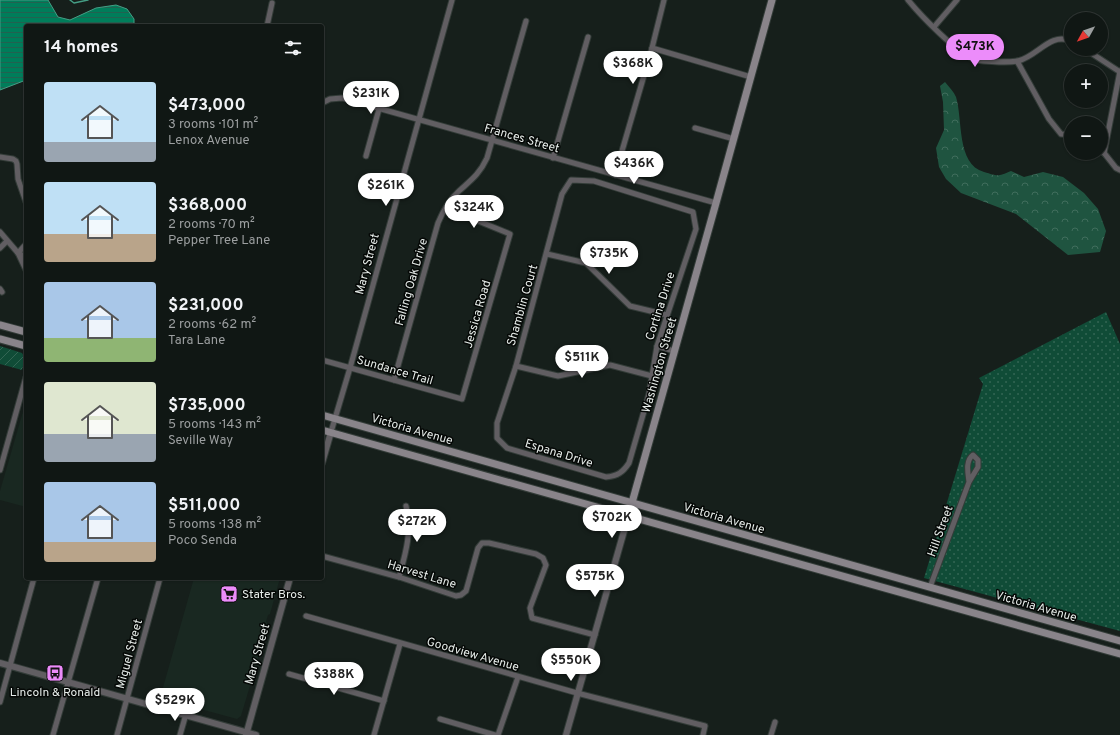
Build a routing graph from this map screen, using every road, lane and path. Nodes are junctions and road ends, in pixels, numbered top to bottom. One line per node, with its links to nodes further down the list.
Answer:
1 (452, 0): 19 (street, Mary Street)
2 (664, 0): 12 (street)
3 (772, 0): 16 (main road, Washington Street)
4 (908, 0): 9 (street)
5 (957, 0): 9 (street)
6 (272, 3): 8 (street)
7 (526, 20): 24 (street, Falling Oak Drive)
8 (268, 24)
9 (934, 27): 14 (street)
10 (588, 37): 27 (street)
11 (1064, 39): 14 (street)
12 (652, 48): 16 (street); 30 (street)
13 (1095, 56): 15 (street)
14 (1017, 61): 22 (street)
15 (1120, 71): 20 (street)
16 (751, 77): 23 (main road, Washington Street)
17 (324, 102): 18 (street, Frances Street)
18 (380, 109): 19 (street, Frances Street); 25 (street)
19 (418, 120): 24 (street, Frances Street); 52 (street, Mary Street)
20 (1108, 127)
21 (695, 128): 23 (street)
22 (1064, 134)
23 (734, 139): 34 (main road, Washington Street)
24 (493, 140): 27 (street, Frances Street); 33 (street, Falling Oak Drive)
25 (366, 156)
26 (0, 157): 32 (street)
27 (553, 158): 30 (street, Frances Street)
28 (1108, 158): 29 (street)
29 (1120, 170)
30 (615, 175): 34 (street, Frances Street)
31 (571, 180): 40 (street, Shamblin Court); 43 (street, Cortina Drive)
32 (24, 196)
33 (450, 202): 54 (street, Falling Oak Drive); 56 (street, Jessica Road)
34 (716, 203): 49 (main road, Washington Street)
35 (0, 232): 36 (street)
36 (7, 241): 38 (street); 39 (street)
37 (24, 246): 39 (street)
38 (0, 248)
39 (18, 253): 41 (street); 42 (street)
40 (547, 254): 43 (street); 51 (street, Shamblin Court)
41 (24, 256)
42 (24, 266)
43 (667, 315): 48 (street, Cortina Drive)
44 (0, 325): 45 (main road)
45 (24, 331)
46 (0, 339): 47 (main road)
47 (24, 345)
48 (657, 346): 49 (street); 53 (street, Cortina Drive)
49 (674, 351): 66 (main road, Washington Street)
50 (324, 361): 52 (street, Sundance Trail)
51 (516, 366): 53 (street); 61 (street, Shamblin Court)
52 (350, 368): 54 (street, Sundance Trail); 58 (street, Mary Street)
53 (652, 376): 64 (street, Cortina Drive)
54 (394, 380): 56 (street, Sundance Trail)
55 (24, 384): 63 (street)
56 (462, 399)
57 (324, 415): 58 (main road, Victoria Avenue)
58 (335, 418): 60 (street, Mary Street); 66 (main road, Victoria Avenue)
59 (324, 430): 60 (main road, Victoria Avenue)
60 (331, 432): 62 (street, Mary Street); 68 (main road, Victoria Avenue)
61 (498, 438): 64 (street, Espana Drive)
62 (324, 456)
63 (0, 468)
64 (619, 474)
65 (969, 482): 75 (street, Hill Street)
66 (631, 503): 68 (main road, Washington Street); 75 (main road, Victoria Avenue)
67 (406, 506): 70 (street)
68 (628, 516): 77 (street, Washington Street); 80 (main road, Victoria Avenue)
69 (324, 557): 70 (street, Harvest Lane)
70 (399, 577): 77 (street, Harvest Lane)
71 (33, 580): 82 (street)
72 (97, 580): 85 (street)
73 (159, 580): 87 (street, Miguel Street)
74 (289, 580): 93 (street, Mary Street)
75 (930, 587): 78 (main road, Victoria Avenue)
76 (306, 616): 79 (street, Goodview Avenue)
77 (594, 635): 86 (street, Washington Street)
78 (1120, 641)
79 (400, 644): 84 (street, Goodview Avenue); 88 (street)
80 (1120, 654)
81 (0, 663): 82 (street)
82 (10, 666): 85 (street); 89 (street)
83 (289, 674): 88 (street)
84 (518, 677): 86 (street, Goodview Avenue); 99 (street)
85 (68, 682): 87 (street); 94 (street)
86 (577, 693): 100 (street, Washington Street); 101 (street, Goodview Avenue)
87 (128, 699): 90 (street); 95 (street, Miguel Street)
88 (384, 701): 98 (street)
89 (0, 702)
90 (186, 714): 93 (street); 96 (street)
91 (440, 719): 99 (street)
92 (775, 722): 102 (street)
93 (246, 734): 97 (street)
94 (53, 735)
95 (117, 735)
96 (180, 735)
97 (256, 735)
98 (374, 735)
99 (497, 735)
100 (566, 735)
101 (703, 735)
102 (772, 735)

